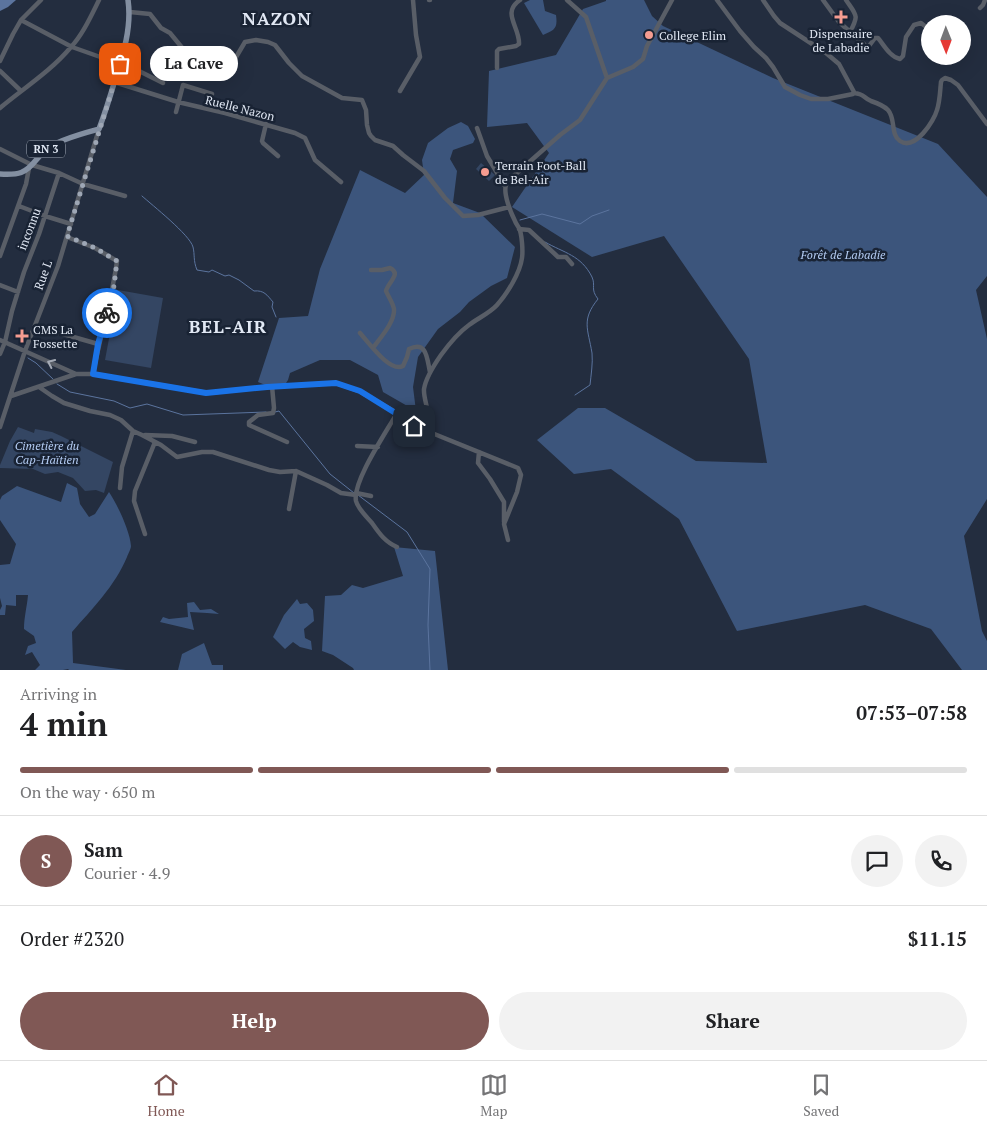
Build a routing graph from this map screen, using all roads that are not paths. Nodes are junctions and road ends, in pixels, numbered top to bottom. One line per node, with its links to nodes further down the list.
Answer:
1 (41, 0): 15 (street)
2 (99, 0): 18 (street)
3 (128, 0): 14 (main road)
4 (413, 0): 27 (street)
5 (520, 0): 21 (street)
6 (567, 0): 23 (street)
7 (672, 0): 23 (street)
8 (717, 0): 28 (street)
9 (763, 0): 28 (street)
10 (823, 0): 17 (street)
11 (846, 0): 17 (street)
12 (985, 0): 13 (street)
13 (980, 8)
14 (130, 12): 20 (main road); 47 (street)
15 (21, 20): 18 (street); 19 (street)
16 (921, 24): 17 (street)
17 (850, 32)
18 (72, 47): 20 (street); 26 (street)
19 (0, 61)
20 (120, 64): 24 (main road); 25 (street)
21 (497, 68)
22 (0, 70): 26 (street)
23 (606, 78): 44 (street)
24 (114, 82): 30 (street, Ruelle Nazon); 36 (main road)
25 (163, 83)
26 (20, 91): 31 (street)
27 (400, 91)
28 (854, 93): 34 (street)
29 (212, 94): 30 (street)
30 (178, 102): 32 (street); 33 (street, Ruelle Nazon)
31 (0, 108)
32 (176, 112)
33 (266, 124): 38 (street); 42 (street, Ruelle Nazon)
34 (987, 124)
35 (477, 128): 44 (street)
36 (99, 129): 39 (main road, RN 3); 43 (street, Rue L)
37 (0, 149): 39 (street)
38 (278, 156)
39 (31, 166): 40 (street); 41 (main road, RN 3); 46 (street)
40 (58, 173): 43 (street); 48 (street, inconnu)
41 (0, 174)
42 (341, 182)
43 (83, 184): 45 (street); 49 (street, Rue L)
44 (506, 186): 47 (street)
45 (125, 196)
46 (19, 206): 48 (street); 52 (street)
47 (509, 207): 50 (street)
48 (45, 216): 49 (street); 56 (street, inconnu)
49 (70, 224): 51 (street, Rue L)
50 (520, 229): 53 (street); 64 (street)
51 (67, 236): 57 (street, Rue L); 60 (street)
52 (0, 256)
53 (572, 264)
54 (371, 270): 61 (street)
55 (0, 285): 56 (street)
56 (18, 292): 59 (street, inconnu)
57 (35, 326): 60 (street); 62 (street, Rue L)
58 (360, 333): 61 (street)
59 (3, 341): 62 (street); 63 (street, inconnu)
60 (98, 344): 66 (street)
61 (373, 348): 64 (street)
62 (25, 351): 65 (street, one-way to 62); 69 (street, Rue L)
63 (0, 354)
64 (430, 372): 72 (street)
65 (76, 374): 66 (street); 68 (street)
66 (93, 374): 67 (street)
67 (272, 386): 70 (street); 77 (street)
68 (40, 387): 69 (street); 73 (street)
69 (11, 396): 71 (street, Rue L)
70 (397, 414): 72 (street); 79 (street)
71 (0, 426)
72 (422, 429): 80 (street)
73 (134, 431): 74 (street); 82 (street)
74 (142, 434): 75 (street); 76 (street)
75 (155, 442): 81 (street); 87 (street)
76 (195, 442)
77 (287, 442)
78 (358, 446): 79 (street)
79 (378, 447): 83 (street)
80 (478, 452): 86 (street); 86 (street)
81 (296, 471): 83 (street); 85 (street)
82 (120, 488)
83 (356, 494): 84 (street); 89 (street)
84 (371, 496)
85 (289, 509)
86 (504, 524): 88 (street)
87 (145, 534)
88 (508, 540)
89 (397, 547)

